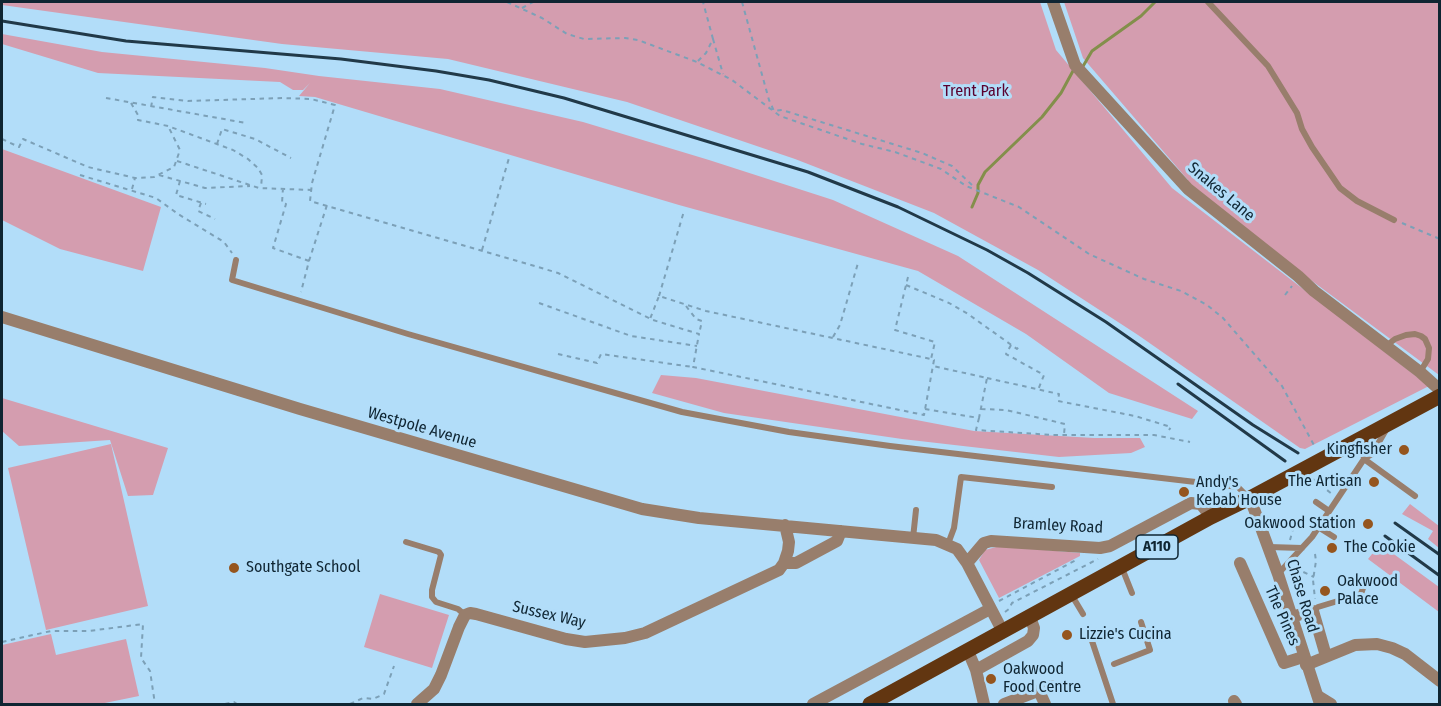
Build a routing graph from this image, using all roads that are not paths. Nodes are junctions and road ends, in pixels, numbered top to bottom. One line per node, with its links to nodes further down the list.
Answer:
1 (1053, 2): 6 (street, Snakes Lane)
2 (1208, 2): 3 (lane)
3 (1394, 220)
4 (236, 260): 15 (lane)
5 (2, 317): 20 (street, Westpole Avenue)
6 (1386, 346): 7 (street, Snakes Lane); 7 (lane)
7 (1420, 372): 8 (street, Snakes Lane)
8 (1440, 390)
9 (1440, 396): 10 (main road, A110)
10 (1389, 424): 11 (main road, A110); 12 (lane)
11 (1357, 441): 12 (lane); 15 (main road, A110)
12 (1364, 459): 14 (lane); 18 (lane)
13 (1052, 487): 26 (lane)
14 (1415, 496)
15 (1250, 498): 19 (main road, A110); 27 (street, Chase Road)
16 (1316, 502): 18 (lane)
17 (916, 510): 24 (lane)
18 (1329, 511): 21 (lane)
19 (1211, 517): 29 (street, Bramley Road); 32 (main road, A110)
20 (785, 525): 22 (street, Westpole Avenue); 30 (street)
21 (1318, 527): 23 (lane); 28 (lane)
22 (842, 531): 24 (street); 30 (street, Sussex Way)
23 (1334, 537)
24 (913, 538): 26 (street)
25 (406, 542): 40 (lane)
26 (948, 544): 29 (street)
27 (1269, 547): 28 (lane); 33 (street, Chase Road)
28 (1303, 548): 33 (lane)
29 (967, 562): 37 (street)
30 (784, 563): 40 (street, Sussex Way)
31 (1240, 563): 48 (street, The Pines)
32 (1121, 567): 35 (lane); 36 (main road, A110)
33 (1278, 574): 42 (street, Chase Road)
34 (1366, 579): 38 (lane)
35 (1131, 592)
36 (1071, 594): 39 (lane); 41 (main road, A110)
37 (994, 605): 44 (street); 54 (street)
38 (1313, 610): 42 (street); 47 (street)
39 (1083, 614)
40 (465, 615): 53 (street)
41 (1030, 617): 44 (main road, A110); 50 (street)
42 (1291, 617): 48 (street, Chase Road)
43 (1140, 622): 49 (lane)
44 (1003, 632): 46 (main road, A110)
45 (1092, 641): 59 (lane)
46 (968, 651): 50 (street); 55 (main road, A110)
47 (1326, 656): 48 (street); 51 (street)
48 (1305, 661): 52 (street, Chase Road)
49 (1114, 664)
50 (976, 670): 56 (street)
51 (1440, 681)
52 (1319, 700): 60 (street)
53 (417, 705)
54 (813, 705)
55 (870, 705)
56 (984, 705)
57 (1004, 705): 58 (street)
58 (1045, 705)
59 (1113, 705)
60 (1331, 705)

